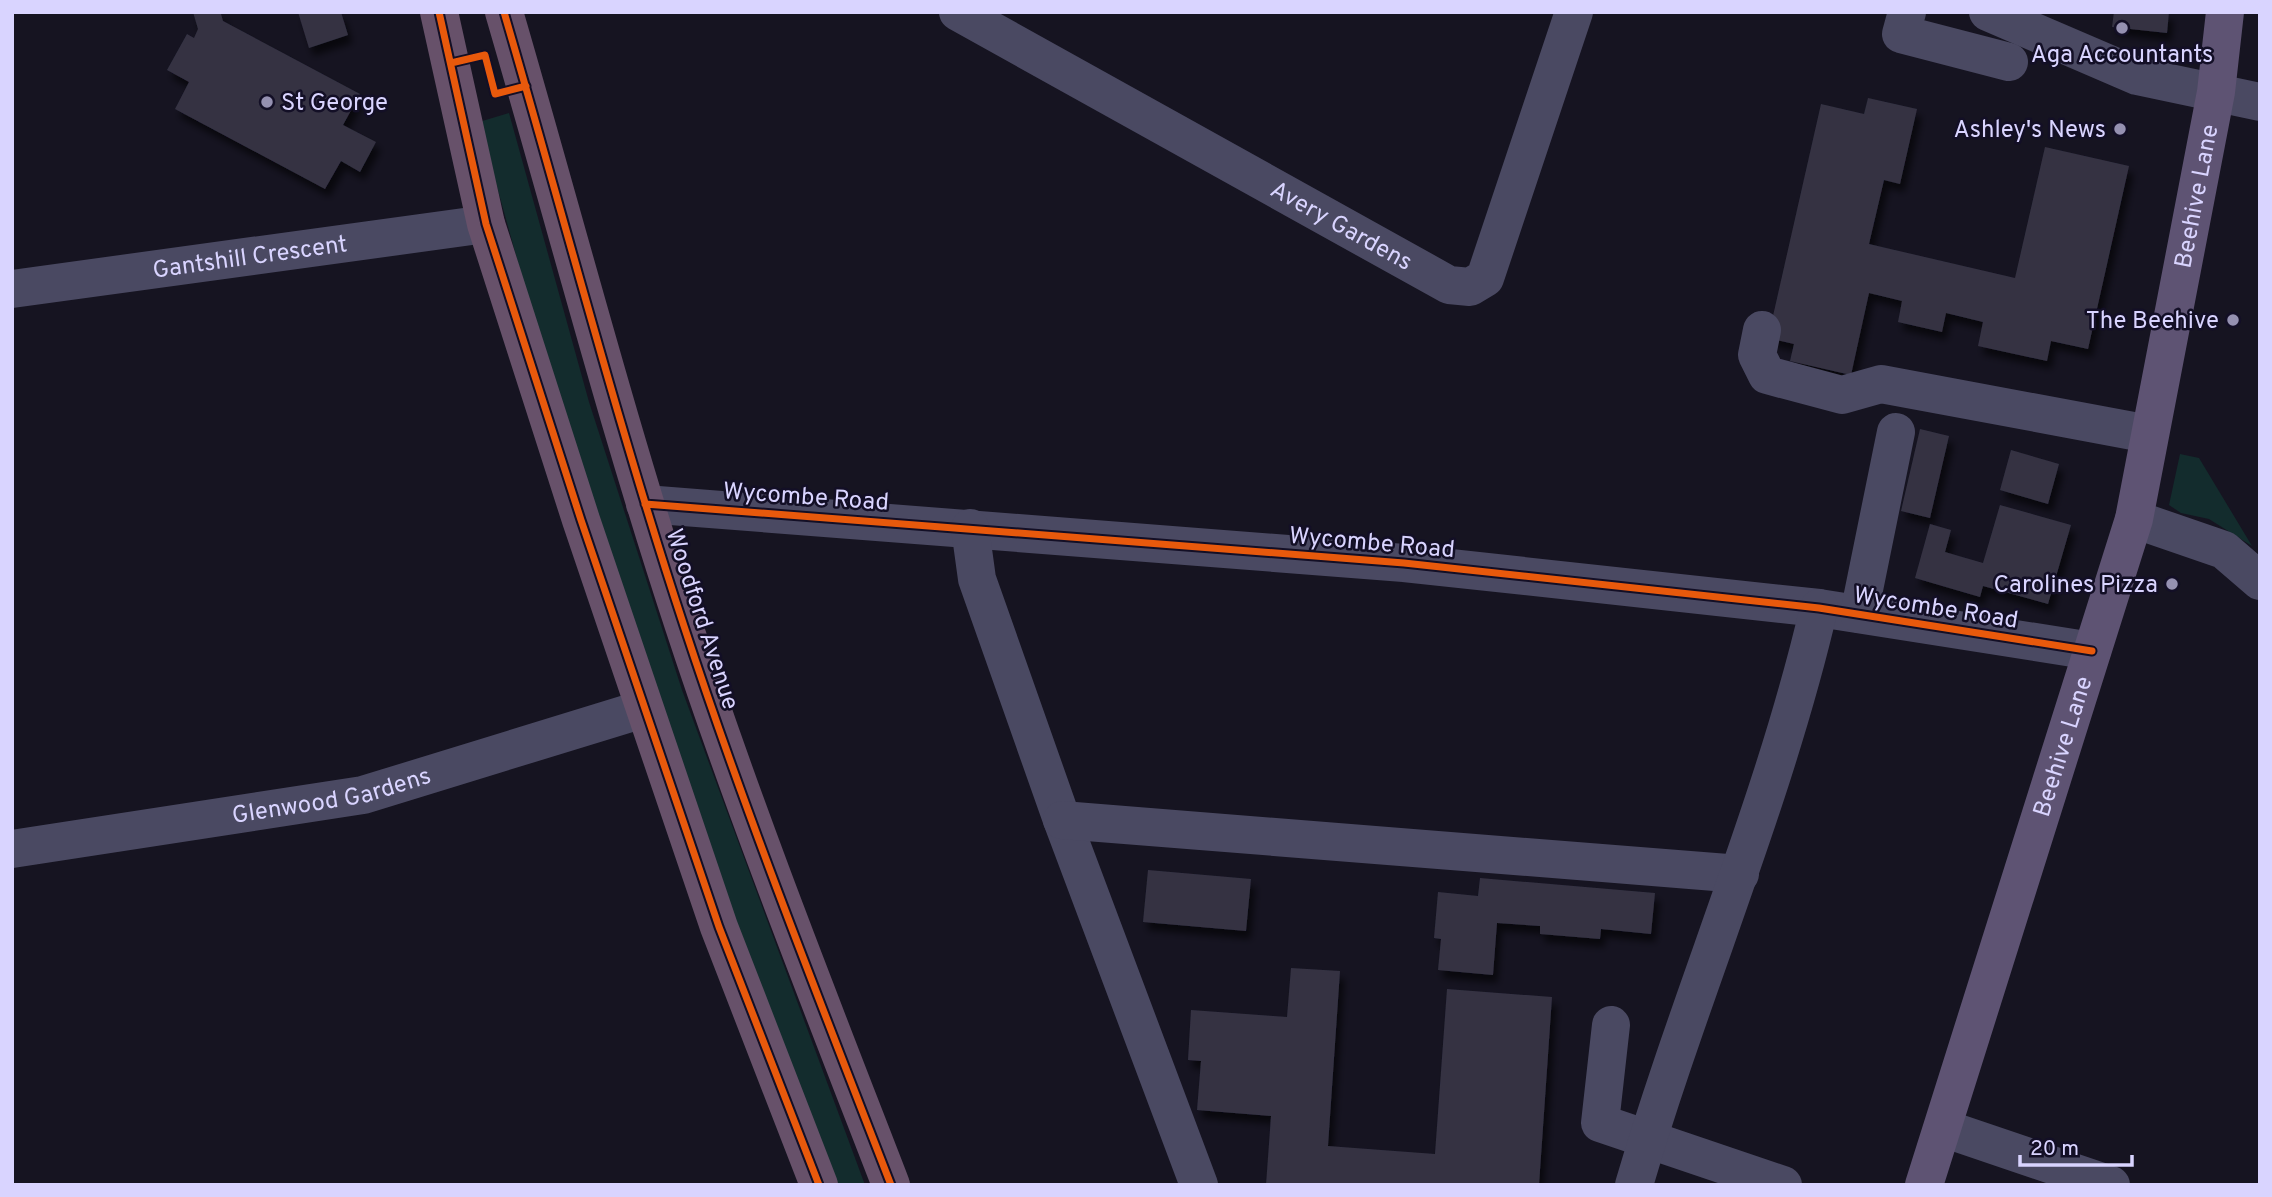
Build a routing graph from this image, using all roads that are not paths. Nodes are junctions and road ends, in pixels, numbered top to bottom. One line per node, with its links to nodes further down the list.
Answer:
1 (439, 12): 11 (highway)
2 (503, 12): 16 (highway, Woodford Avenue)
3 (958, 12): 4 (street, Avery Gardens)
4 (1574, 12)
5 (1907, 12): 8 (street)
6 (1988, 12): 9 (street)
7 (2225, 12): 9 (main road, Beehive Lane)
8 (2010, 62)
9 (2216, 92): 10 (street); 15 (main road, Beehive Lane)
10 (2260, 102)
11 (486, 224): 12 (street, Gantshill Crescent); 24 (highway)
12 (12, 289)
13 (1762, 330): 15 (street)
14 (1896, 432): 22 (street)
15 (2149, 434): 17 (main road, Beehive Lane)
16 (645, 504): 18 (street, Wycombe Road); 32 (highway, Woodford Avenue)
17 (2134, 519): 20 (street); 23 (main road, Beehive Lane)
18 (970, 528): 21 (street, Wycombe Road); 25 (street)
19 (1898, 554): 22 (street)
20 (2260, 581)
21 (1819, 608): 22 (street, Wycombe Road); 27 (street)
22 (1872, 616): 23 (street, Wycombe Road)
23 (2092, 650): 29 (main road, Beehive Lane)
24 (643, 709): 26 (street, Glenwood Gardens); 31 (highway)
25 (1062, 820): 27 (street); 33 (street)
26 (12, 849)
27 (1740, 874): 30 (street)
28 (1611, 1025): 30 (street)
29 (1943, 1128): 36 (main road, Beehive Lane); 37 (street)
30 (1647, 1141): 34 (street); 35 (street)
31 (819, 1185)
32 (891, 1185)
33 (1199, 1185)
34 (1634, 1185)
35 (1783, 1185)
36 (1924, 1185)
37 (2111, 1185)

